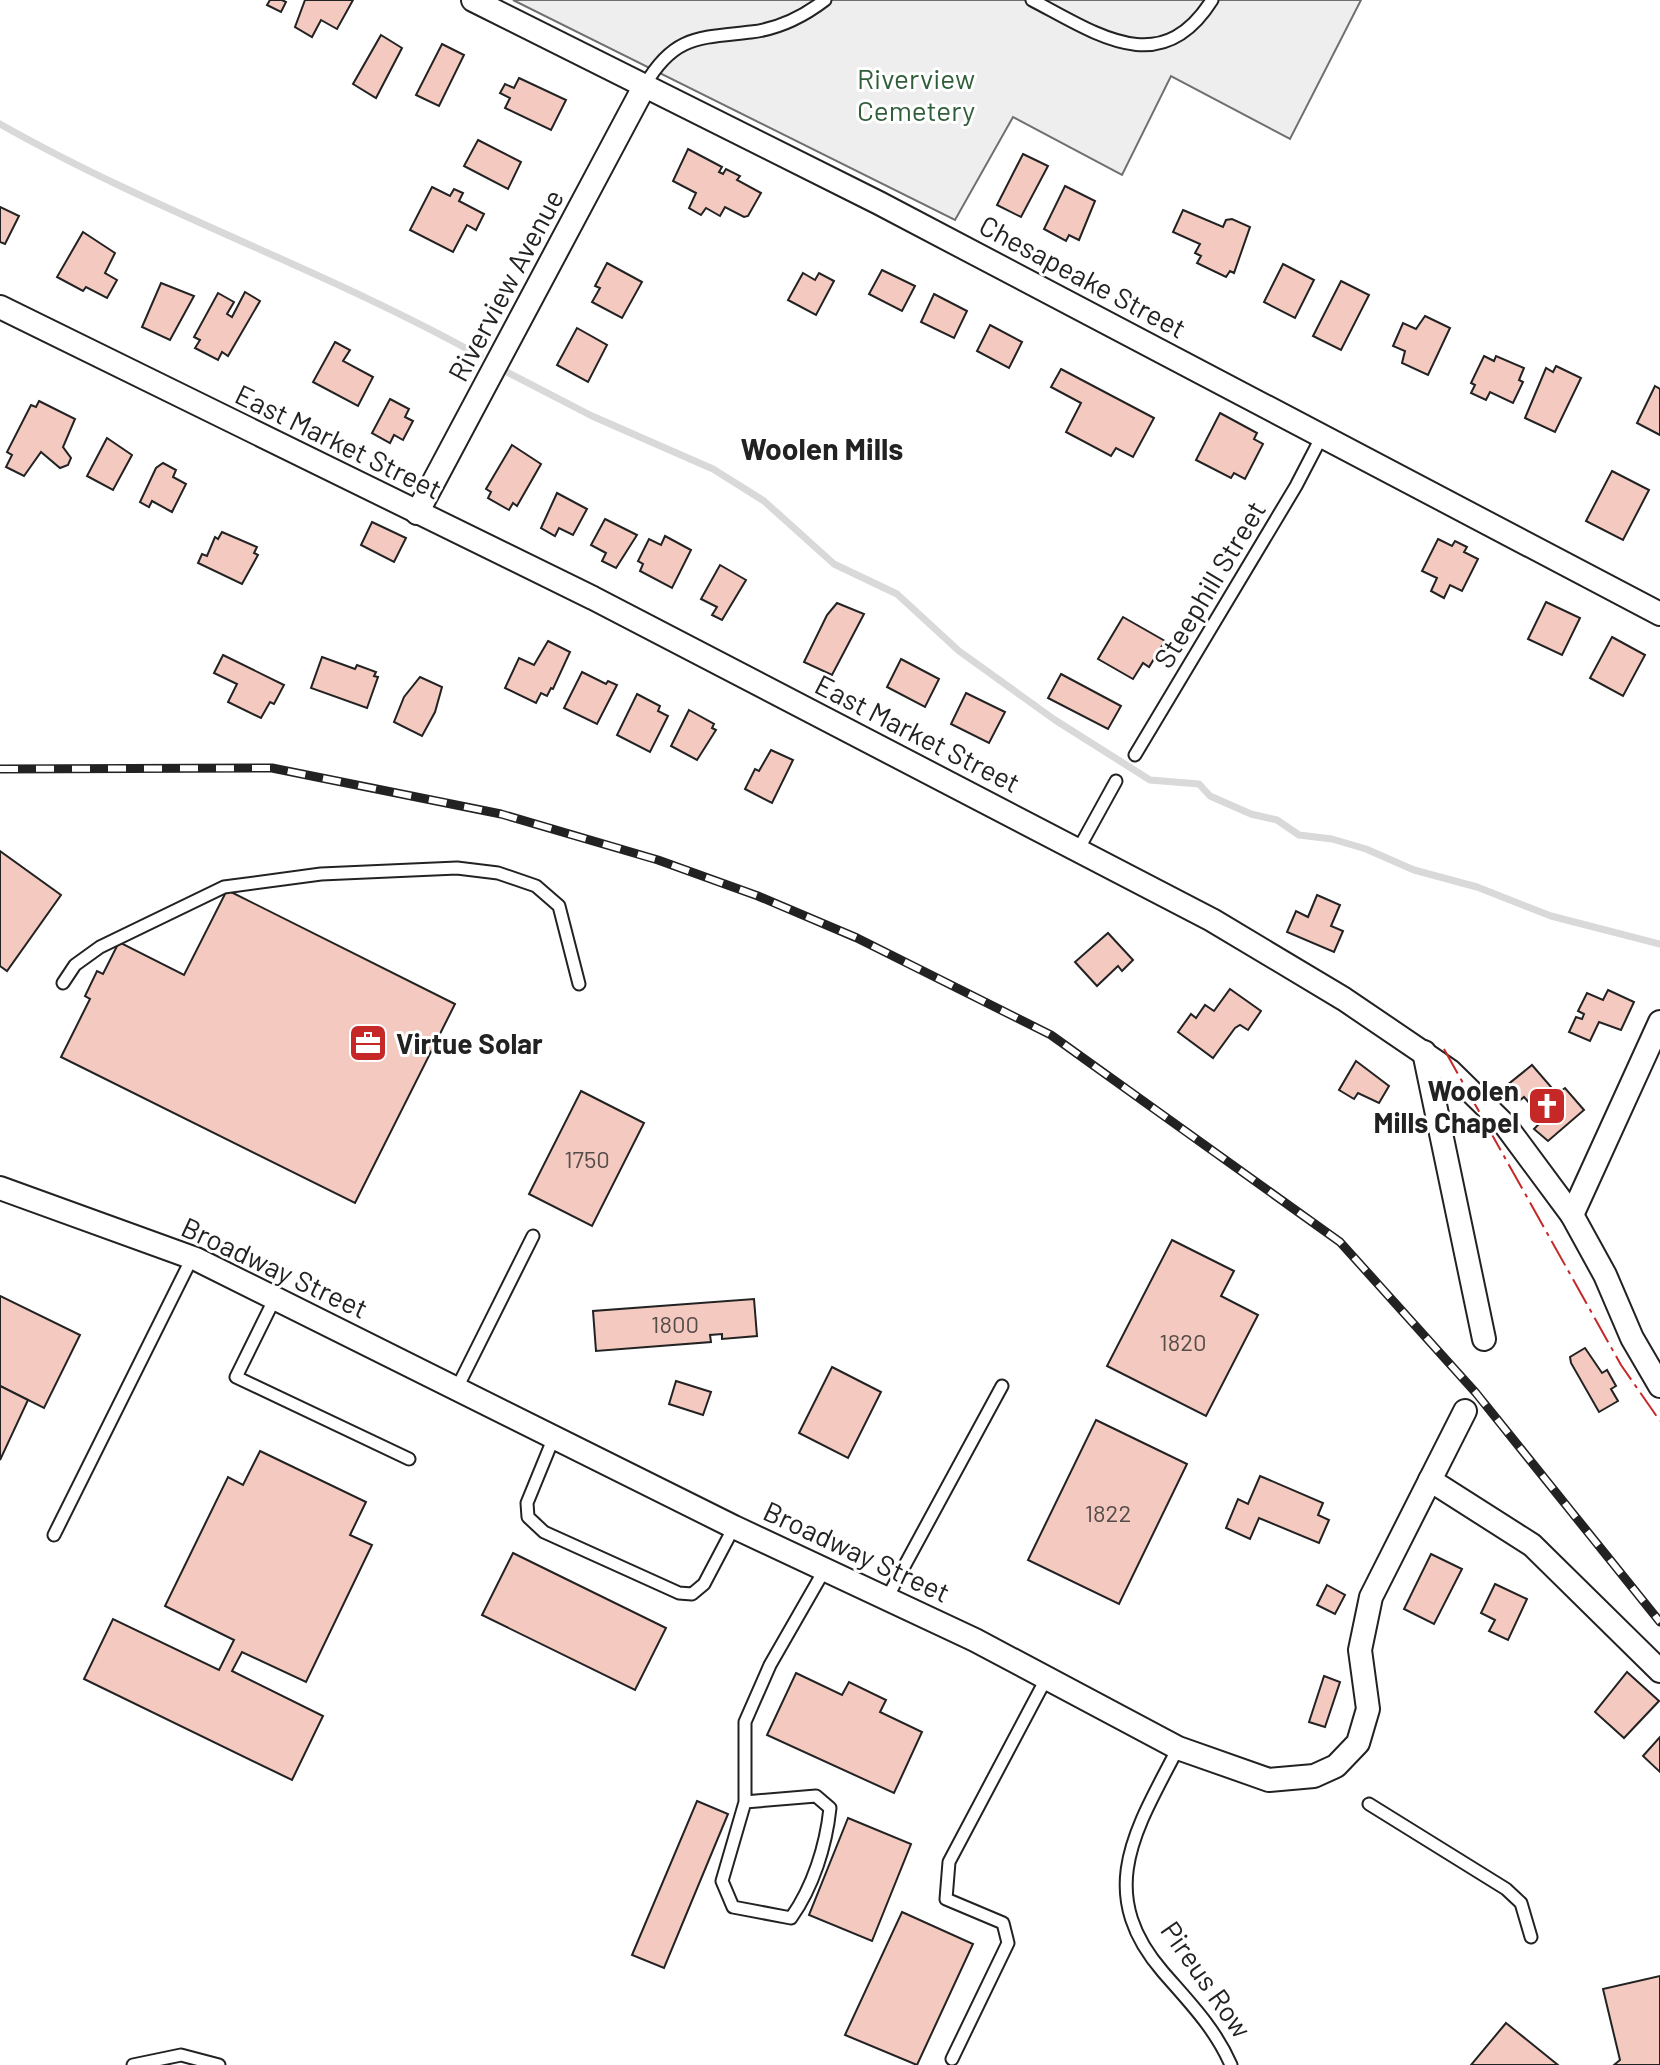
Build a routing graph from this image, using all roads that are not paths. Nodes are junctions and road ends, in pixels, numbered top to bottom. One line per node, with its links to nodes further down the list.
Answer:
1 (473, 0): 5 (street, Chesapeake Street)
2 (825, 0): 5 (lane)
3 (1032, 0): 4 (lane)
4 (1212, 0)
5 (645, 85): 7 (street, Chesapeake Street); 8 (street, Riverview Avenue)
6 (0, 307): 8 (street, East Market Street)
7 (1322, 436): 9 (street, Chesapeake Street); 10 (lane, Steephill Street)
8 (417, 513): 12 (street, East Market Street)
9 (1657, 606)
10 (1135, 755)
11 (1116, 781): 12 (lane)
12 (1078, 850): 16 (street, East Market Street)
13 (63, 983): 14 (lane)
14 (579, 984)
15 (1660, 1022): 18 (street)
16 (1424, 1052): 18 (street, East Market Street); 22 (street)
17 (0, 1188): 20 (street, Broadway Street)
18 (1572, 1215): 23 (street, East Market Street)
19 (533, 1236): 25 (lane)
20 (192, 1258): 21 (street, Broadway Street); 31 (lane)
21 (275, 1298): 25 (street, Broadway Street); 28 (lane)
22 (1484, 1339)
23 (1660, 1384)
24 (1002, 1386): 33 (lane)
25 (457, 1388): 27 (street, Broadway Street)
26 (1465, 1411): 29 (street, Broadway Street)
27 (554, 1436): 30 (street, Broadway Street); 30 (lane)
28 (409, 1459)
29 (1430, 1480): 34 (street); 36 (street, Broadway Street)
30 (734, 1527): 32 (street, Broadway Street)
31 (54, 1535)
32 (825, 1569): 33 (street, Broadway Street); 37 (lane)
33 (887, 1598): 35 (street, Broadway Street)
34 (1660, 1671)
35 (1047, 1676): 36 (street, Broadway Street); 40 (lane)
36 (1178, 1748): 43 (lane, Pireus Row)
37 (745, 1802): 37 (lane)
38 (1369, 1804): 39 (lane)
39 (1531, 1937)
40 (952, 2059)
41 (133, 2065): 42 (lane)
42 (219, 2065)
43 (1231, 2065)

